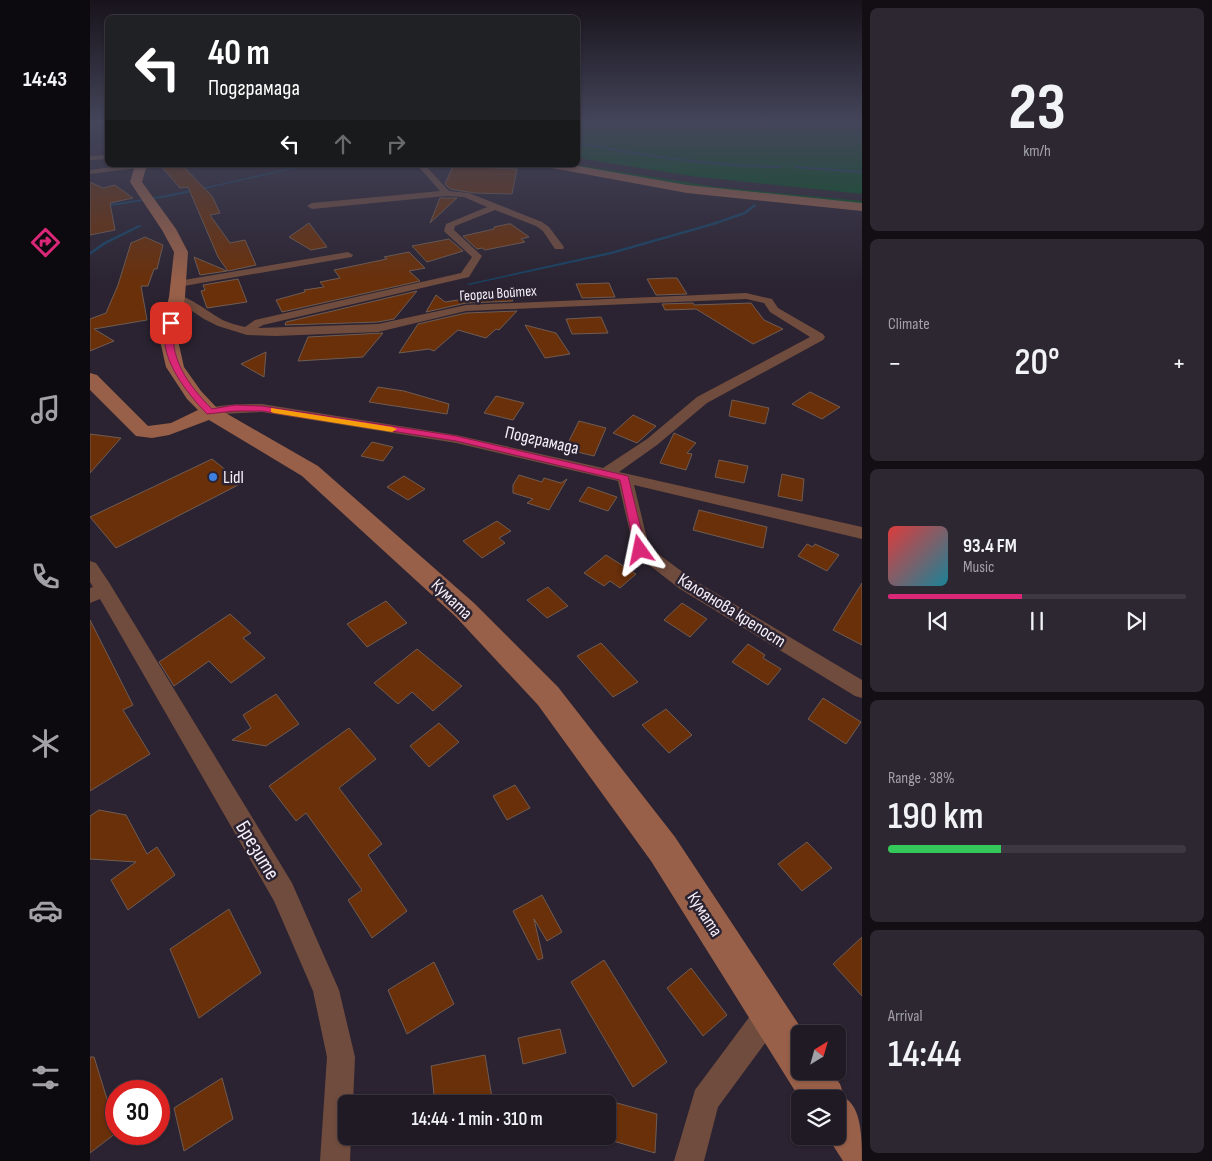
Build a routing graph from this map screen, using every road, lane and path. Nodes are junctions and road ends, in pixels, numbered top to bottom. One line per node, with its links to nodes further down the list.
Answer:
1 (138, 176): 12 (main road, Кумата)
2 (431, 176): 5 (street)
3 (615, 176): 9 (main road)
4 (663, 176): 6 (main road)
5 (446, 193): 7 (street); 8 (street)
6 (862, 198)
7 (312, 206)
8 (495, 207): 10 (street); 13 (street)
9 (862, 207)
10 (559, 247)
11 (348, 255): 12 (street)
12 (178, 290): 13 (street, Георги Войтех); 15 (main road, Кумата)
13 (247, 330): 16 (street, Георги Войтех)
14 (90, 379): 15 (main road)
15 (210, 412): 16 (street, Подграмада); 22 (main road, Кумата)
16 (605, 474): 17 (street, Подграмада)
17 (625, 478): 18 (street, Подграмада); 21 (street, Калоянова крепост)
18 (862, 533)
19 (90, 567): 20 (street, Брезите)
20 (97, 593): 26 (street, Брезите)
21 (862, 690)
22 (769, 1014): 23 (main road, Кумата); 27 (street)
23 (791, 1048)
24 (846, 1128): 25 (main road)
25 (862, 1151)
26 (335, 1161)
27 (689, 1161)

